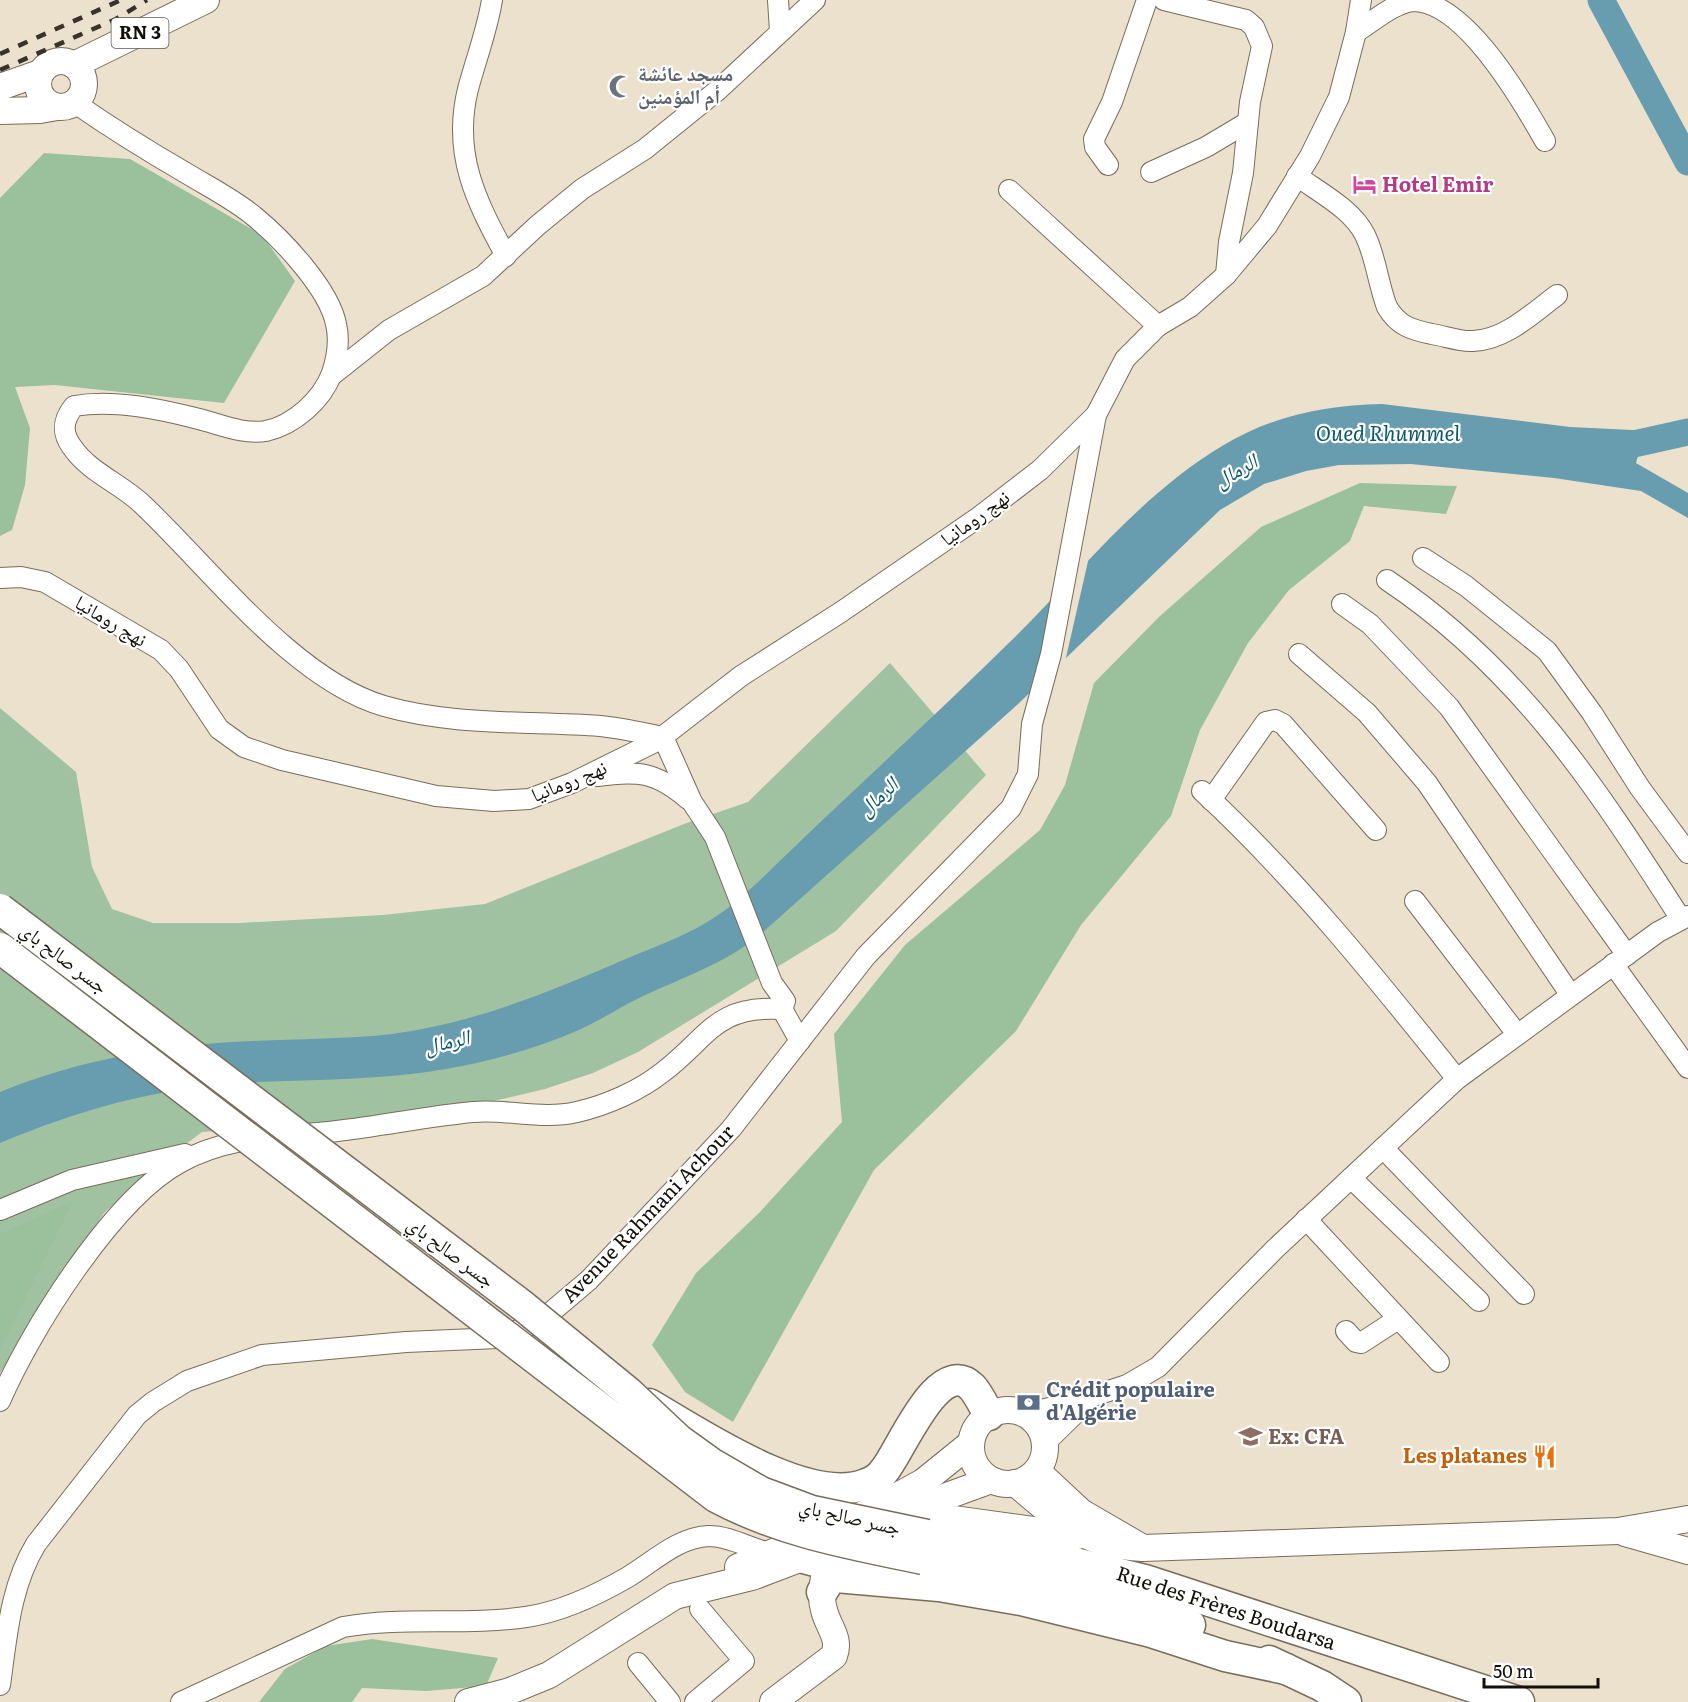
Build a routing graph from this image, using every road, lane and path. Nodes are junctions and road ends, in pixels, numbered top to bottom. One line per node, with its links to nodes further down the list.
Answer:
1 (206, 0): 10 (main road, RN 3)
2 (492, 0): 21 (street)
3 (778, 0): 8 (street)
4 (815, 0): 8 (street)
5 (1146, 0): 17 (street)
6 (1164, 0): 15 (street)
7 (1361, 0): 9 (street)
8 (780, 31): 21 (street)
9 (1356, 32): 16 (street); 19 (street)
10 (74, 65): 11 (main road); 13 (main road)
11 (40, 74): 12 (main road); 13 (main road)
12 (0, 87)
13 (66, 105): 14 (main road); 25 (street)
14 (0, 111)
15 (1248, 122): 18 (street); 22 (street)
16 (1545, 141)
17 (1108, 165)
18 (1151, 172)
19 (1297, 176): 22 (street); 23 (street)
20 (1010, 190): 24 (street)
21 (506, 256): 25 (street)
22 (1226, 275): 24 (street)
23 (1557, 295)
24 (1158, 326): 26 (street)
25 (331, 376): 32 (street)
26 (1096, 415): 32 (street, نهج رومانيا); 45 (street, Avenue Rahmani Achour)
27 (1423, 558): 36 (street)
28 (0, 578): 33 (street, نهج رومانيا)
29 (1387, 580): 39 (street)
30 (1342, 604): 41 (street)
31 (1299, 654): 42 (street)
32 (663, 737): 33 (street, نهج رومانيا); 34 (street)
33 (582, 778): 34 (street)
34 (692, 802): 43 (street)
35 (1376, 830): 47 (street)
36 (1688, 853)
37 (1415, 901): 44 (street)
38 (0, 909): 58 (highway, جسر صالح باي, bridge)
39 (1685, 917): 41 (street)
40 (0, 948): 70 (highway, bridge)
41 (1620, 960): 42 (street); 46 (street)
42 (1570, 994): 44 (street)
43 (782, 1009): 45 (street); 49 (street)
44 (1516, 1034): 47 (street)
45 (800, 1041): 79 (street, Avenue Rahmani Achour)
46 (1688, 1068)
47 (1457, 1079): 48 (street)
48 (1383, 1148): 50 (street); 53 (street)
49 (211, 1149): 51 (street); 60 (street)
50 (1351, 1178): 52 (street); 54 (street)
51 (0, 1210)
52 (1306, 1220): 55 (street); 59 (street)
53 (1524, 1294)
54 (1479, 1301)
55 (1398, 1319): 56 (street); 57 (street)
56 (1346, 1331)
57 (1438, 1362)
58 (628, 1392): 62 (highway, bridge); 70 (highway, جسر صالح باي, bridge)
59 (1095, 1396): 61 (street); 63 (street)
60 (0, 1401)
61 (1025, 1414): 62 (main road); 63 (main road)
62 (989, 1415): 64 (main road)
63 (1045, 1443): 65 (main road)
64 (970, 1444): 65 (main road); 73 (main road)
65 (1014, 1478): 66 (main road); 69 (main road); 71 (main road)
66 (895, 1518): 69 (main road); 74 (main road)
67 (1688, 1519): 68 (main road)
68 (1618, 1532): 71 (main road); 72 (main road)
69 (1089, 1537): 71 (main road)
70 (925, 1547): 78 (highway); 86 (highway, Rue des Frères Boudarsa)
71 (1143, 1548)
72 (1688, 1551)
73 (768, 1553): 74 (street); 75 (main road); 80 (street)
74 (817, 1571): 75 (main road); 78 (highway); 84 (main road)
75 (675, 1596): 81 (main road)
76 (700, 1609): 83 (street)
77 (638, 1663): 82 (street)
78 (1286, 1669): 85 (highway)
79 (0, 1685)
80 (181, 1702)
81 (468, 1702)
82 (670, 1702)
83 (695, 1702)
84 (774, 1702)
85 (1346, 1702)
86 (1519, 1702)

